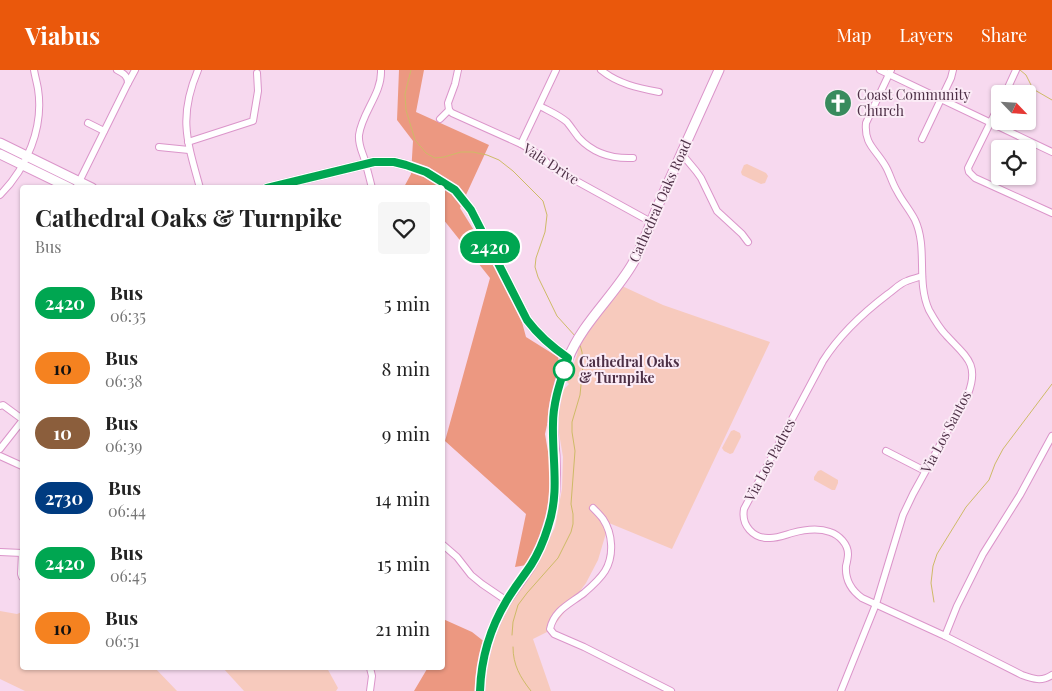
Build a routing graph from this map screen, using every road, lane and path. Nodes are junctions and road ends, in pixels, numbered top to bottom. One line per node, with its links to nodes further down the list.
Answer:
1 (34, 70): 34 (street)
2 (116, 70): 15 (street)
3 (135, 70): 15 (street)
4 (198, 70): 26 (street)
5 (381, 70): 36 (street)
6 (458, 70): 20 (street)
7 (556, 70): 19 (street)
8 (601, 70): 17 (street)
9 (720, 70): 32 (main road, Cathedral Oaks Road)
10 (880, 70): 13 (street)
11 (953, 70): 18 (street)
12 (1016, 71): 16 (street)
13 (890, 72): 18 (street); 47 (street, Via Los Santos)
14 (257, 73): 26 (street)
15 (128, 84): 24 (street)
16 (1009, 85)
17 (660, 92)
18 (941, 99): 22 (street); 25 (street)
19 (540, 106): 28 (street); 35 (street)
20 (449, 110): 21 (street); 28 (street, Vala Drive)
21 (440, 119)
22 (990, 122): 31 (street); 44 (street)
23 (88, 123): 24 (street)
24 (104, 131): 39 (street)
25 (922, 139)
26 (188, 142): 30 (street)
27 (0, 143): 34 (main road)
28 (521, 144): 45 (street, Vala Drive)
29 (159, 147): 30 (street)
30 (190, 150): 40 (street)
31 (1052, 152)
32 (681, 153): 45 (main road, Cathedral Oaks Road); 46 (street)
33 (0, 154): 37 (main road)
34 (27, 156): 37 (street); 39 (main road)
35 (633, 158)
36 (366, 163): 41 (main road); 42 (street); 48 (main road)
37 (23, 165): 38 (main road); 43 (street)
38 (64, 185)
39 (78, 185)
40 (199, 185)
41 (279, 185)
42 (371, 185)
43 (0, 195)
44 (1052, 214)
45 (651, 222): 48 (main road, Cathedral Oaks Road)
46 (748, 242)
47 (922, 276): 57 (street, Via Los Santos); 63 (street, Via Los Padres)
48 (568, 358): 62 (main road, Cathedral Oaks Road)
49 (0, 406): 50 (street)
50 (20, 418)
51 (20, 423): 53 (street)
52 (1052, 436): 64 (street)
53 (0, 449)
54 (886, 451): 57 (street)
55 (0, 456): 56 (street)
56 (20, 465)
57 (925, 471): 63 (street, Via Los Santos)
58 (593, 508): 69 (street)
59 (445, 547): 62 (street)
60 (0, 552): 61 (street)
61 (20, 553)
62 (507, 601): 68 (main road, Cathedral Oaks Road)
63 (876, 604): 64 (street, Via Los Padres); 70 (street, Via Los Santos)
64 (945, 636): 66 (street, Via Los Padres)
65 (370, 670): 67 (street)
66 (1052, 675)
67 (370, 691)
68 (480, 691)
69 (671, 691)
70 (841, 691)

